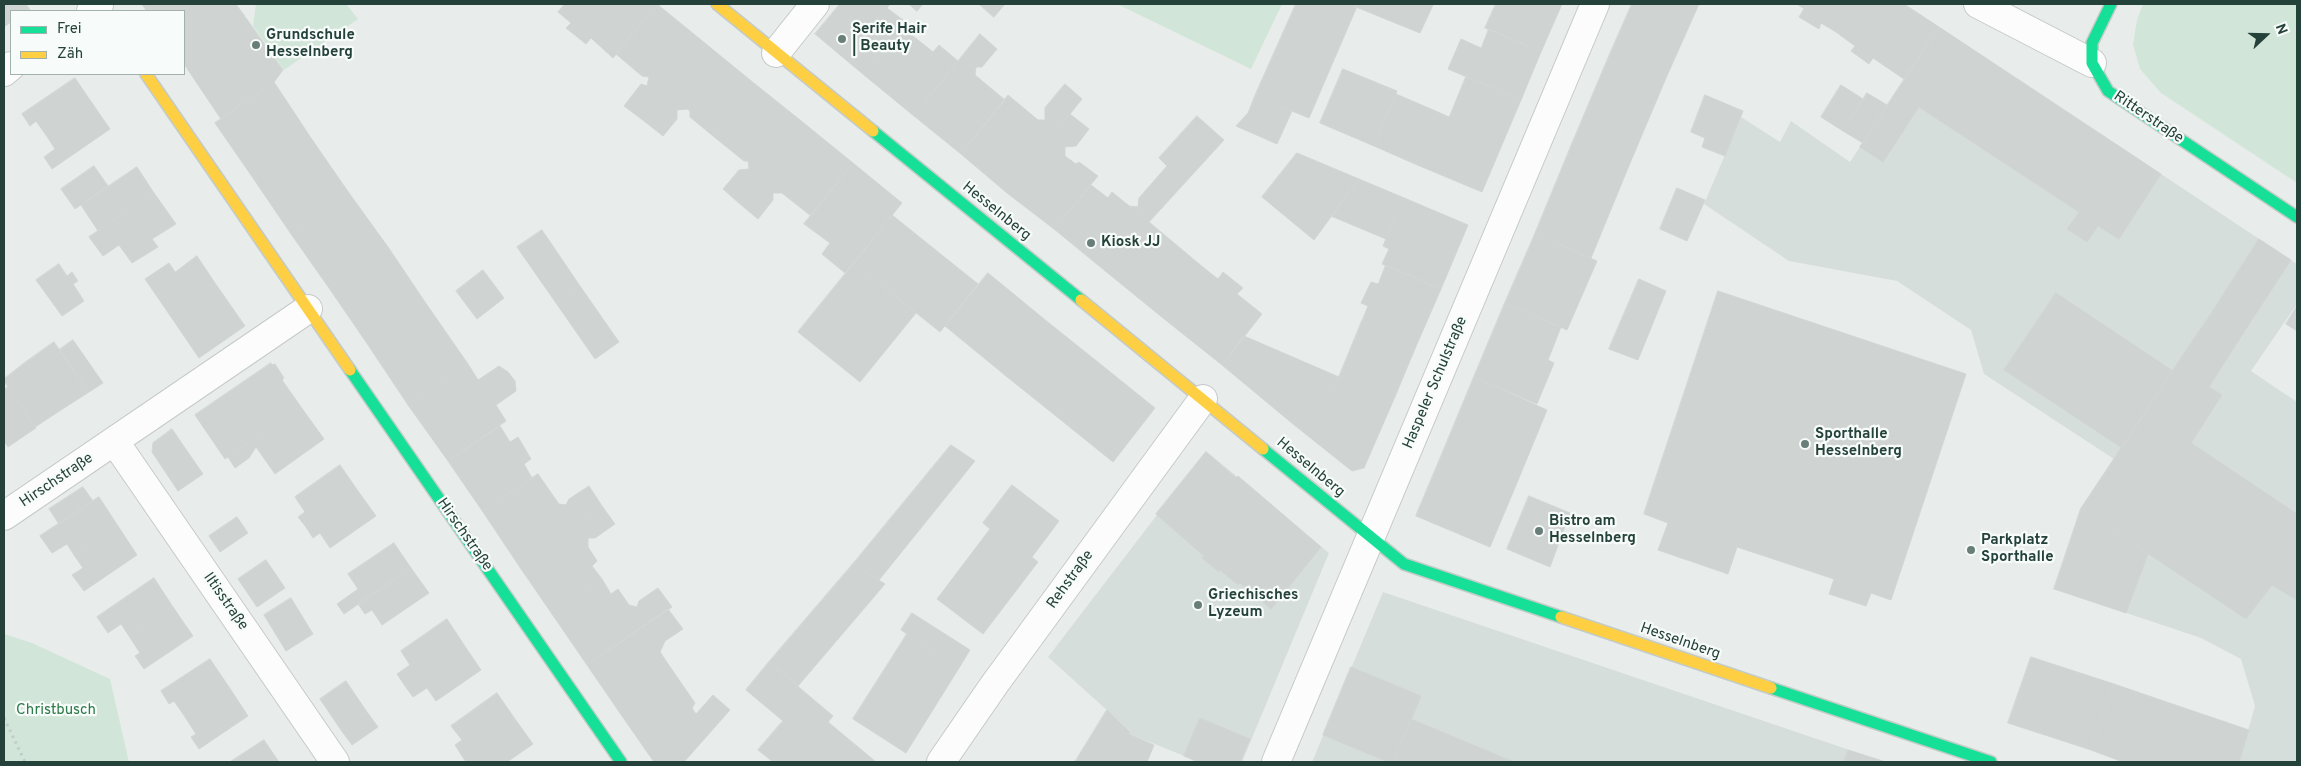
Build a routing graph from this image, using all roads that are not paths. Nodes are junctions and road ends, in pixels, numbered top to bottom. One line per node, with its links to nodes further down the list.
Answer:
1 (717, 4): 6 (street, Hesselnberg)
2 (815, 4): 6 (street)
3 (1595, 4): 14 (street, Haspeler Schulstraße)
4 (1978, 4): 7 (street)
5 (2111, 4): 7 (street)
6 (776, 53): 11 (street, Hesselnberg)
7 (2092, 64): 9 (street, Ritterstraße)
8 (147, 75): 10 (street, Hirschstraße)
9 (2297, 217)
10 (308, 309): 12 (street, Hirschstraße); 16 (street, Hirschstraße)
11 (1203, 399): 14 (street, Hesselnberg); 17 (street, Rehstraße)
12 (115, 442): 13 (street, Hirschstraße); 15 (street, Iltisstraße)
13 (4, 516)
14 (1370, 538): 18 (street, Haspeler Schulstraße); 19 (street, Hesselnberg)
15 (335, 762)
16 (621, 762)
17 (941, 762)
18 (1276, 762)
19 (1991, 762)

